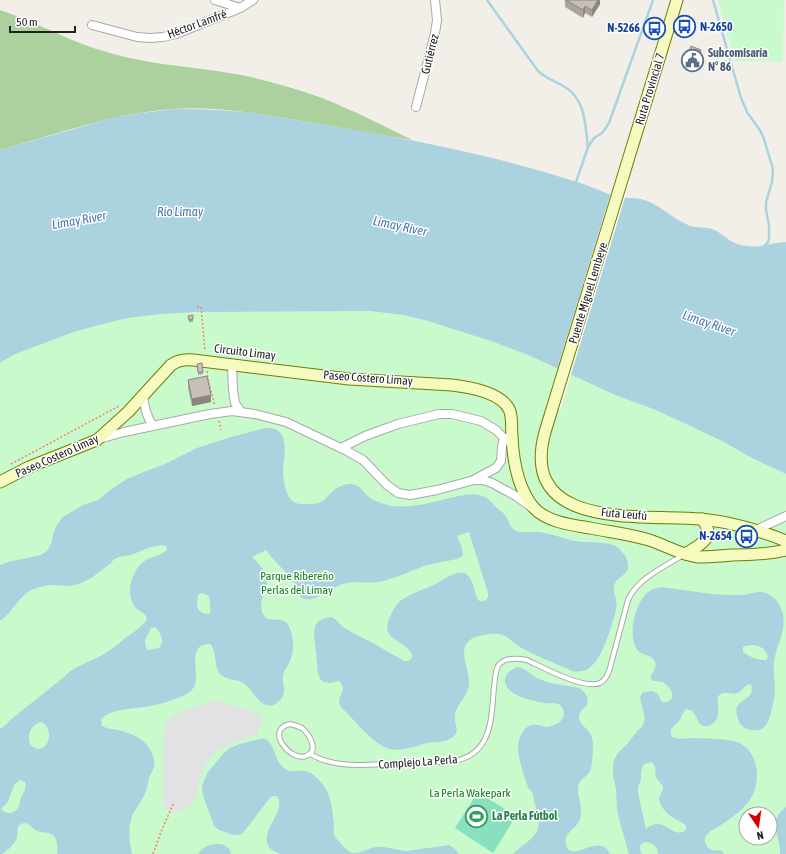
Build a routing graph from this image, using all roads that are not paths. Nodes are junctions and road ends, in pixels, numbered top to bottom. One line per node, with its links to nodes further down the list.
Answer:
1 (215, 0): 5 (street)
2 (253, 0): 5 (street, Héctor Lamfré)
3 (435, 0): 7 (street, Gutiérrez)
4 (677, 0): 8 (street, Ruta Provincial 7)
5 (240, 8): 6 (street, Héctor Lamfré)
6 (92, 25)
7 (416, 107)
8 (623, 178): 11 (street, Puente Miguel Lembeye)
9 (232, 364): 10 (street, Paseo Costero Limay); 12 (street); 14 (street, Paseo Costero Limay)
10 (143, 395): 13 (street); 15 (street, Paseo Costero Limay)
11 (553, 408): 21 (street, Futa Leufú)
12 (241, 412): 13 (street); 16 (street)
13 (153, 426): 15 (street)
14 (508, 439): 16 (street); 17 (street); 19 (street, Paseo Costero Limay)
15 (96, 440): 18 (street, Paseo Costero Limay)
16 (341, 448): 17 (street)
17 (474, 480): 19 (street)
18 (0, 482)
19 (536, 510): 25 (street, Paseo Costero Limay)
20 (786, 516): 22 (street)
21 (702, 519): 22 (street, Futa Leufú); 25 (street)
22 (756, 530): 23 (street, Futa Leufú)
23 (786, 540)
24 (786, 550): 25 (street, Paseo Costero Limay)
25 (685, 554): 26 (lane, Complejo La Perla)
26 (310, 754): 26 (lane, Complejo La Perla)

